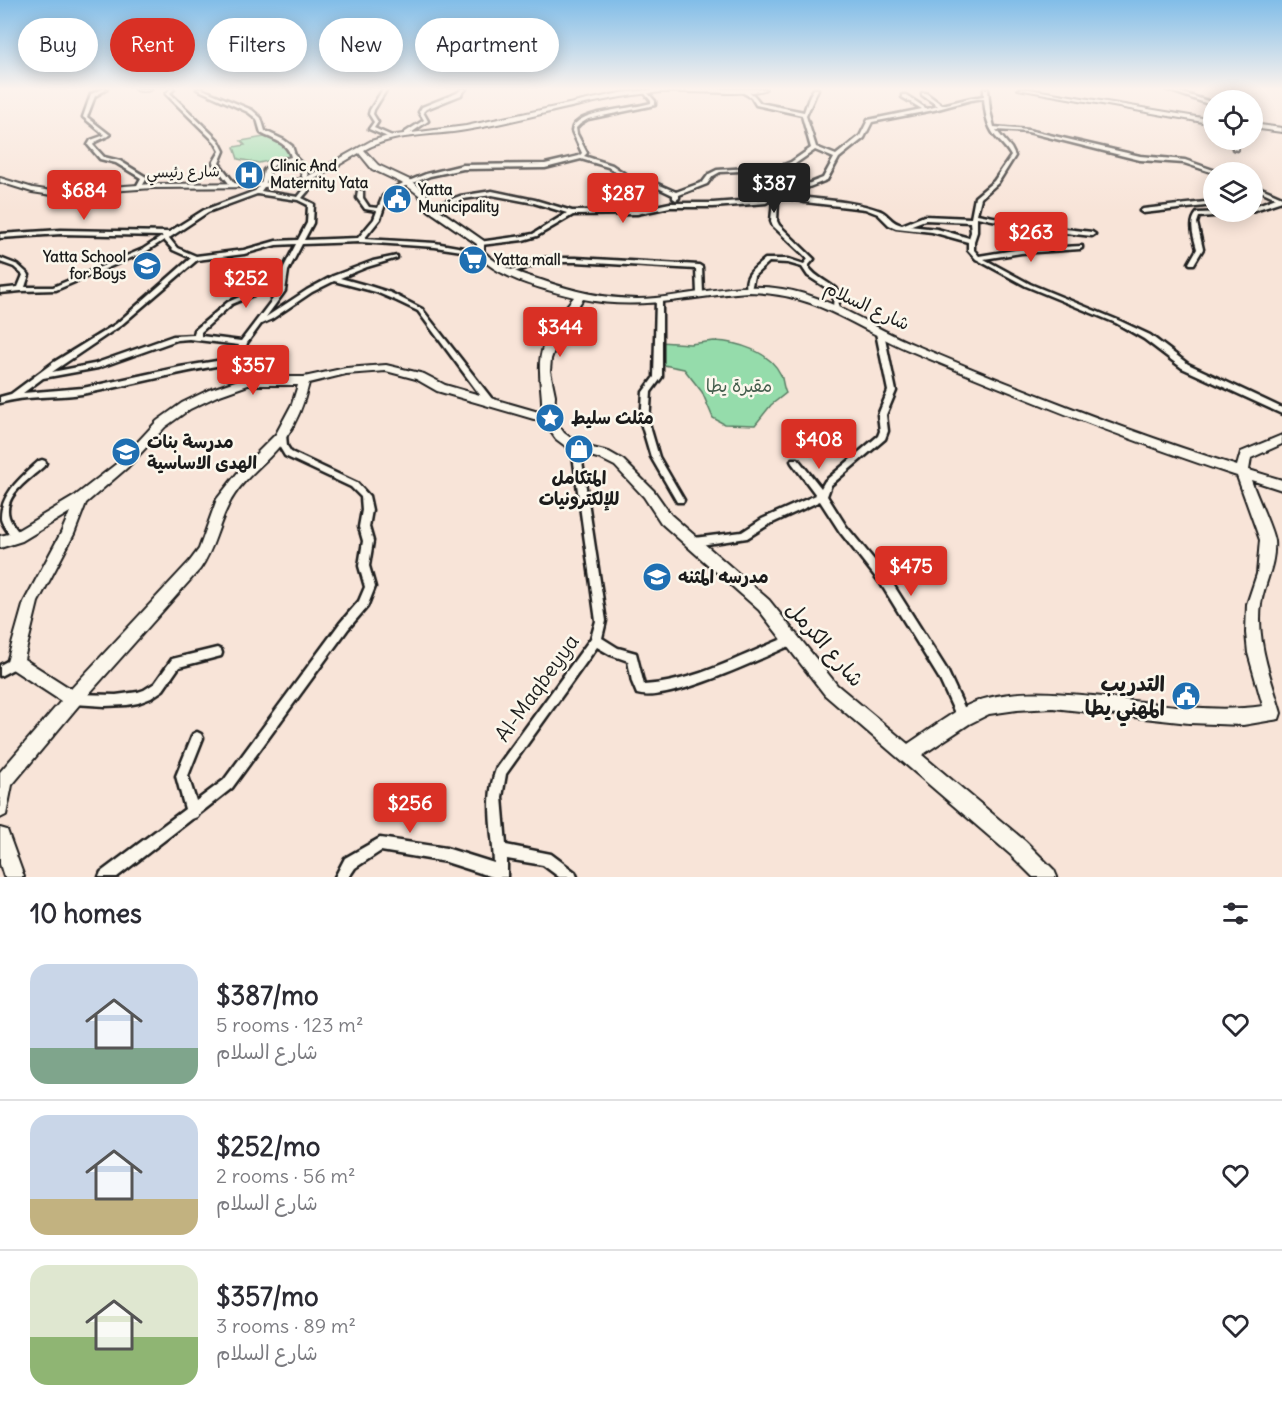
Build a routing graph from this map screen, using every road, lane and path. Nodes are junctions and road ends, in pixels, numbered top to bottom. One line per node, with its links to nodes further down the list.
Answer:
1 (102, 130): 25 (street)
2 (206, 130): 23 (street)
3 (262, 130): 18 (street)
4 (372, 130): 13 (street)
5 (412, 130): 12 (street)
6 (447, 130): 12 (street, شارع رئيسي)
7 (574, 130): 16 (street)
8 (809, 130): 14 (street)
9 (866, 130): 17 (street)
10 (994, 130): 42 (street)
11 (1015, 130): 19 (street)
12 (406, 134): 13 (street, شارع رئيسي)
13 (390, 137): 15 (street, شارع رئيسي)
14 (814, 148): 17 (street); 30 (street)
15 (360, 150): 21 (street, شارع رئيسي); 22 (street, شارع السلام)
16 (581, 157): 22 (street); 30 (street)
17 (837, 157): 26 (street)
18 (294, 158): 21 (street); 24 (street)
19 (1203, 168)
20 (0, 180): 25 (street, شارع رئيسي)
21 (305, 181): 24 (street, شارع رئيسي); 32 (street)
22 (409, 183): 37 (street, شارع السلام); 38 (street)
23 (234, 185): 24 (street, شارع رئيسي); 25 (street, شارع رئيسي)
24 (264, 185): 29 (street)
25 (139, 187)
26 (795, 189): 33 (street); 33 (street)
27 (1263, 189): 31 (street)
28 (360, 191): 38 (street)
29 (257, 192): 32 (street); 45 (street)
30 (676, 194): 35 (street)
31 (1282, 198): 36 (street)
32 (299, 199): 49 (street)
33 (772, 200): 35 (street); 43 (street); 57 (street)
34 (1203, 204): 39 (street)
35 (670, 205): 40 (street)
36 (1263, 205)
37 (431, 208): 40 (street); 51 (street, شارع السلام)
38 (380, 210): 47 (street)
39 (1143, 211)
40 (572, 213): 51 (street)
41 (1203, 215): 56 (street)
42 (975, 217): 43 (street); 44 (street); 48 (street)
43 (903, 227): 48 (street)
44 (1092, 234)
45 (167, 236): 46 (street); 52 (street); 62 (street)
46 (0, 237)
47 (360, 240): 49 (street); 51 (street)
48 (970, 241): 54 (street)
49 (301, 243): 52 (street); 60 (street)
50 (1080, 247): 54 (street)
51 (480, 248): 58 (street, شارع السلام)
52 (195, 258): 73 (street)
53 (396, 258): 59 (street)
54 (978, 258): 79 (street)
55 (0, 260): 62 (street)
56 (1192, 263)
57 (805, 266): 61 (street); 67 (street)
58 (509, 272): 64 (street); 65 (street, شارع السلام)
59 (334, 279): 68 (street); 78 (street)
60 (283, 280): 68 (street); 70 (street)
61 (750, 289): 64 (street, شارع السلام); 67 (street, شارع السلام)
62 (21, 290): 63 (street)
63 (0, 291)
64 (700, 294): 66 (street, شارع السلام)
65 (581, 295): 66 (street, شارع السلام); 80 (street)
66 (659, 300): 90 (street)
67 (836, 308): 69 (street, شارع السلام)
68 (258, 324): 71 (street)
69 (880, 333): 86 (street, شارع السلام); 88 (street)
70 (198, 337): 71 (street); 73 (street)
71 (243, 343): 72 (street)
72 (238, 360): 74 (street); 76 (street)
73 (41, 376): 76 (street)
74 (247, 381): 75 (street); 89 (street)
75 (304, 381): 78 (street); 81 (street)
76 (15, 395): 77 (street)
77 (0, 400)
78 (489, 401): 80 (street)
79 (1282, 411)
80 (548, 419): 83 (street, شارع الكرمل)
81 (282, 435): 99 (street); 105 (street)
82 (1282, 439): 86 (street)
83 (576, 448): 93 (street, شارع الكرمل); 94 (street, Al-Maqbeyya)
84 (795, 461): 88 (street)
85 (42, 463): 91 (street)
86 (1242, 473): 87 (street, شارع السلام); 100 (street)
87 (1282, 485)
88 (822, 496): 93 (street); 101 (street)
89 (80, 500): 91 (street); 97 (street)
90 (680, 500)
91 (17, 537): 92 (street)
92 (0, 542)
93 (694, 542): 95 (street, شارع الكرمل)
94 (596, 640): 95 (street); 107 (street, Al-Maqbeyya)
95 (792, 640): 103 (street, شارع الكرمل)
96 (217, 653): 99 (street)
97 (15, 662): 98 (street); 99 (street)
98 (0, 671)
99 (73, 699): 104 (street)
100 (1279, 715): 101 (street)
101 (963, 718): 103 (street)
102 (197, 738): 105 (street)
103 (908, 754): 113 (street, شارع الكرمل)
104 (0, 809)
105 (193, 813): 110 (street)
106 (0, 837): 109 (street)
107 (501, 851): 108 (street, Al-Maqbeyya); 112 (street)
108 (500, 875): 111 (street)
109 (14, 877)
110 (106, 877)
111 (342, 877)
112 (570, 877)
113 (1047, 877)

